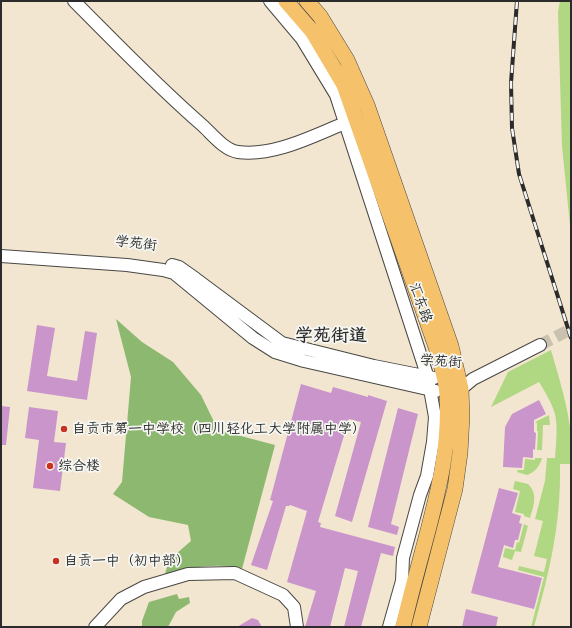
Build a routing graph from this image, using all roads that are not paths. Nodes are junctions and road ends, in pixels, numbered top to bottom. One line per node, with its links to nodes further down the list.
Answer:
1 (74, 1): 5 (street)
2 (270, 1): 5 (street)
3 (286, 1): 10 (main road, 汇东路)
4 (306, 1): 10 (main road, 汇东路)
5 (345, 123): 9 (street)
6 (1, 248): 9 (street, 学苑街)
7 (1, 256): 11 (street, 学苑街)
8 (540, 345): 10 (street)
9 (428, 378): 10 (street, 学苑街); 11 (street)
10 (457, 384): 11 (street, 学苑街); 15 (main road, 汇东路); 16 (main road, 汇东路)
11 (430, 390): 14 (street)
12 (95, 627): 13 (street)
13 (297, 627)
14 (389, 627)
15 (403, 627)
16 (419, 627)

